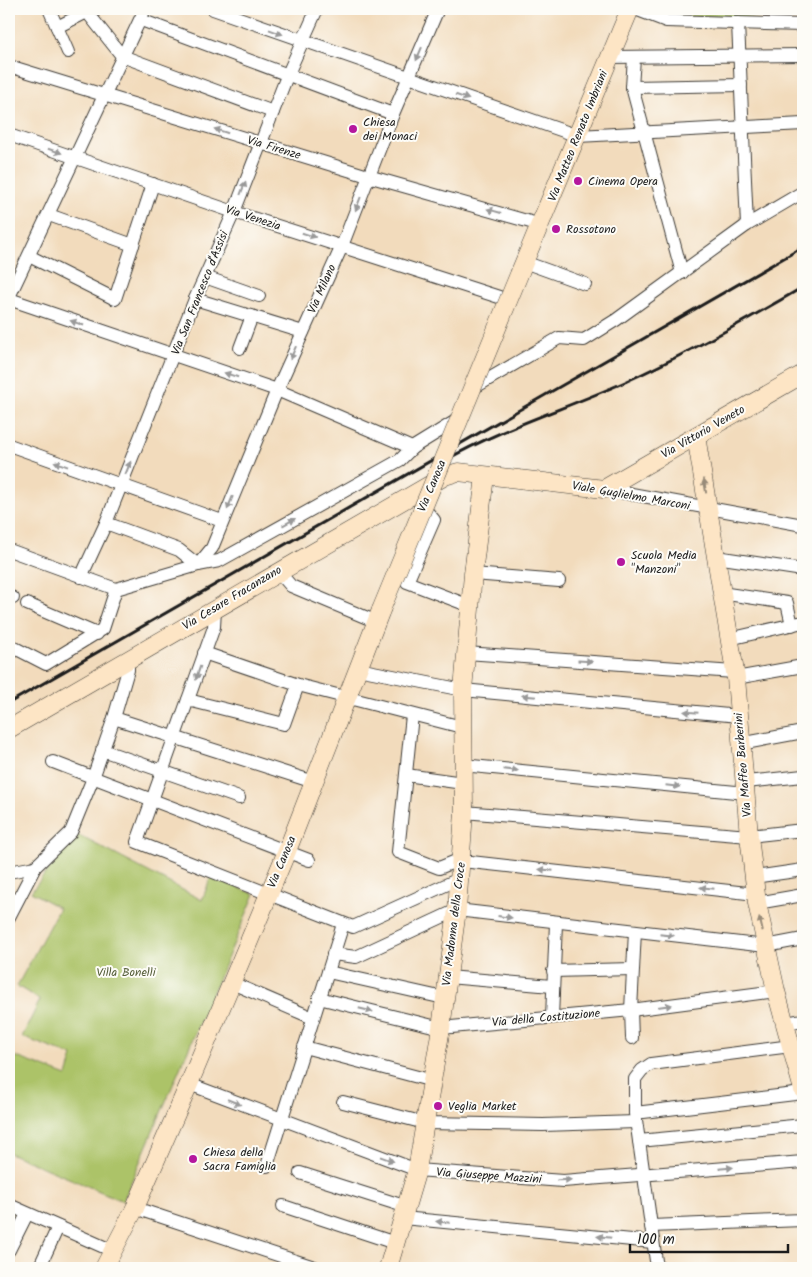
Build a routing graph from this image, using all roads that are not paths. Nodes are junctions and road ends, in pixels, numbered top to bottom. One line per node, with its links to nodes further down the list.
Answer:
1 (49, 9): 10 (street)
2 (214, 9): 11 (street, one-way to 11)
3 (317, 9): 11 (street, Via San Francesco d'Assisi)
4 (438, 9): 20 (street, Via Milano, one-way to 20)
5 (630, 9): 16 (street, Via Matteo Renato Imbriani)
6 (635, 9): 8 (street)
7 (143, 14): 14 (street); 19 (street)
8 (738, 23): 9 (street); 15 (street)
9 (803, 25)
10 (57, 27): 12 (street); 14 (street)
11 (303, 42): 19 (street, Via San Francesco d'Assisi); 20 (street)
12 (68, 52)
13 (803, 55): 15 (street)
14 (122, 56): 23 (street); 24 (street)
15 (739, 57): 17 (street); 21 (street)
16 (610, 58): 17 (street); 30 (street, Via Matteo Renato Imbriani)
17 (634, 58): 22 (street)
18 (9, 66): 23 (street, Via Firenze)
19 (287, 76): 24 (street, Via San Francesco d'Assisi); 25 (street)
20 (408, 79): 25 (street, Via Milano); 30 (street, one-way to 30)
21 (741, 85): 22 (street); 27 (street)
22 (632, 87): 28 (street)
23 (103, 95): 31 (street, Via Firenze, one-way to 23); 32 (street)
24 (273, 112): 31 (street, Via San Francesco d'Assisi)
25 (393, 114): 33 (street, Via Milano)
26 (803, 124): 27 (street)
27 (742, 126): 28 (street); 39 (street)
28 (643, 132): 30 (street); 44 (street)
29 (9, 135): 32 (street, Via Venezia, one-way to 32)
30 (578, 136): 38 (street, Via Matteo Renato Imbriani)
31 (260, 143): 33 (street, Via Firenze); 36 (street, Via San Francesco d'Assisi, one-way to 31)
32 (74, 157): 34 (street, Via Venezia); 37 (street)
33 (368, 176): 38 (street, Via Firenze, one-way to 33); 41 (street, Via Milano, one-way to 41)
34 (153, 184): 36 (street, Via Venezia); 40 (street)
35 (803, 192): 39 (street)
36 (234, 212): 41 (street, Via Venezia, one-way to 41); 45 (street, Via San Francesco d'Assisi)
37 (49, 215): 40 (street); 42 (street)
38 (541, 225): 43 (street, Via Matteo Renato Imbriani)
39 (747, 226): 44 (street)
40 (133, 245): 42 (street)
41 (342, 246): 48 (street, Via Venezia); 52 (street, Via Milano)
42 (29, 256): 49 (street)
43 (522, 267): 46 (street); 60 (street, Via Matteo Renato Imbriani, bridge)
44 (682, 273): 59 (street)
45 (204, 278): 47 (street); 50 (street, Via San Francesco d'Assisi)
46 (585, 284)
47 (259, 296)
48 (499, 297)
49 (9, 298): 54 (street, one-way to 49)
50 (195, 298): 51 (street); 54 (street, Via San Francesco d'Assisi)
51 (252, 316): 52 (street); 53 (street)
52 (303, 332): 56 (street, Via Milano, one-way to 56)
53 (240, 348)
54 (174, 356): 56 (street, one-way to 54); 63 (street, Via San Francesco d'Assisi, one-way to 54)
55 (803, 374): 57 (street, Via Vittorio Veneto)
56 (277, 390): 59 (street); 67 (street, Via Milano, one-way to 67)
57 (696, 436): 64 (street, Via Vittorio Veneto); 66 (street, Via Maffeo Barberini, one-way to 57)
58 (9, 445): 63 (street, one-way to 58)
59 (412, 448): 72 (street, one-way to 59)
60 (447, 451): 83 (street, Via Canosa, bridge)
61 (458, 472): 62 (street, Viale Guglielmo Marconi); 65 (street, Via Cesare Fracanzano)
62 (485, 476): 64 (street, Viale Guglielmo Marconi); 75 (street, Via Madonna della Croce)
63 (121, 486): 67 (street); 68 (street, Via San Francesco d'Assisi)
64 (604, 490): 66 (street, Viale Guglielmo Marconi)
65 (412, 494): 74 (street, Via Cesare Fracanzano); 81 (street)
66 (708, 510): 69 (street, Viale Guglielmo Marconi); 71 (street, Via Maffeo Barberini)
67 (222, 521): 72 (street, Via Milano)
68 (106, 523): 72 (street); 76 (street, Via San Francesco d'Assisi)
69 (803, 525)
70 (9, 552): 76 (street)
71 (716, 557): 73 (street); 79 (street, Via Maffeo Barberini)
72 (198, 565): 78 (street)
73 (803, 570)
74 (278, 571): 82 (street, Via Cesare Fracanzano); 83 (street)
75 (473, 574): 77 (street); 81 (street, Via Madonna della Croce)
76 (81, 577): 78 (street)
77 (559, 581)
78 (116, 589): 85 (street)
79 (722, 593): 84 (street); 86 (street, Via Maffeo Barberini)
80 (27, 604): 85 (street)
81 (470, 606): 88 (street, Via Madonna della Croce)
82 (215, 610): 89 (street); 90 (street, Via Cesare Fracanzano)
83 (379, 616): 92 (street, Via Canosa)
84 (798, 623): 86 (street)
85 (97, 634): 87 (street)
86 (729, 639): 93 (street, Via Maffeo Barberini)
87 (9, 646)
88 (466, 652): 93 (street, one-way to 93); 95 (street, Via Madonna della Croce)
89 (204, 653): 94 (street); 97 (street, one-way to 97)
90 (128, 660): 100 (street); 102 (street, Via Cesare Fracanzano)
91 (803, 666): 93 (street)
92 (358, 669): 95 (street); 96 (street, Via Canosa)
93 (735, 675): 99 (street, Via Maffeo Barberini)
94 (298, 685): 96 (street); 97 (street)
95 (463, 690): 99 (street, one-way to 95); 101 (street, Via Madonna della Croce)
96 (346, 698): 98 (street); 113 (street, Via Canosa)
97 (188, 700): 104 (street)
98 (412, 715): 101 (street); 110 (street)
99 (739, 716): 105 (street, Via Maffeo Barberini)
100 (114, 718): 104 (street); 106 (street)
101 (462, 727): 108 (street, Via Madonna della Croce)
102 (9, 729)
103 (803, 732): 105 (street)
104 (174, 737): 109 (street); 113 (street)
105 (740, 744): 115 (street, Via Maffeo Barberini)
106 (102, 750): 109 (street); 112 (street)
107 (53, 762): 112 (street)
108 (462, 765): 114 (street, Via Madonna della Croce); 115 (street, one-way to 115)
109 (162, 772): 116 (street); 117 (street)
110 (406, 775): 114 (street); 124 (street)
111 (803, 776): 115 (street)
112 (93, 778): 117 (street); 123 (street)
113 (314, 782): 121 (street, Via Canosa)
114 (463, 783): 118 (street, Via Madonna della Croce)
115 (746, 787): 120 (street, Via Maffeo Barberini)
116 (239, 798)
117 (152, 801): 121 (street); 128 (street)
118 (464, 812): 120 (street); 124 (street, Via Madonna della Croce)
119 (803, 830): 120 (street)
120 (748, 836): 127 (street, Via Maffeo Barberini)
121 (287, 851): 122 (street); 128 (street, Via Canosa)
122 (310, 860)
123 (35, 867): 126 (street); 132 (street)
124 (462, 867): 127 (street, one-way to 124); 131 (street, Via Madonna della Croce); 134 (street)
125 (803, 870): 127 (street)
126 (9, 872)
127 (756, 891): 129 (street); 137 (street, Via Maffeo Barberini, one-way to 127)
128 (268, 895): 134 (street); 143 (street, Via Canosa)
129 (803, 895)
130 (9, 901): 132 (street)
131 (457, 910): 133 (street, one-way to 133); 138 (street); 142 (street, Via Madonna della Croce)
132 (9, 917)
133 (556, 923): 135 (street); 140 (street)
134 (343, 924): 138 (street)
135 (635, 931): 137 (street, one-way to 137); 139 (street)
136 (803, 939): 137 (street)
137 (766, 946): 145 (street, Via Maffeo Barberini)
138 (333, 954): 141 (street)
139 (633, 968): 140 (street); 148 (street)
140 (553, 971): 144 (street)
141 (328, 972): 146 (street); 147 (street)
142 (448, 977): 144 (street); 147 (street, Via Madonna della Croce)
143 (232, 983): 150 (street); 158 (street, Via Canosa)
144 (552, 986): 149 (street)
145 (776, 991): 148 (street, Via della Costituzione, one-way to 145); 152 (street, Via Maffeo Barberini)
146 (319, 998): 150 (street); 153 (street, Via della Costituzione, one-way to 153)
147 (444, 998): 153 (street, Via Madonna della Croce)
148 (631, 1010): 149 (street, Via della Costituzione); 154 (street)
149 (552, 1017): 153 (street, Via della Costituzione)
150 (313, 1018): 156 (street)
151 (803, 1020): 152 (street)
152 (786, 1023): 155 (street, Via Maffeo Barberini)
153 (441, 1028): 157 (street, Via Madonna della Croce)
154 (632, 1038)
155 (791, 1046): 159 (street, Via Maffeo Barberini); 161 (street)
156 (304, 1047): 157 (street); 162 (street)
157 (433, 1081): 163 (street, Via Madonna della Croce)
158 (189, 1084): 162 (street, Via Giuseppe Mazzini, one-way to 162); 173 (street, Via Canosa)
159 (803, 1092): 161 (street)
160 (343, 1102): 163 (street)
161 (635, 1118): 163 (street); 165 (street)
162 (282, 1121): 167 (street); 168 (street, Via Giuseppe Mazzini, one-way to 168)
163 (425, 1123): 168 (street, Via Madonna della Croce)
164 (803, 1125): 165 (street)
165 (639, 1141): 170 (street)
166 (803, 1162): 170 (street, Via Giuseppe Mazzini, one-way to 166)
167 (267, 1166)
168 (417, 1170): 170 (street, Via Giuseppe Mazzini, one-way to 170); 174 (street, Via Madonna della Croce)
169 (300, 1173): 174 (street)
170 (643, 1175): 177 (street)
171 (9, 1205): 175 (street)
172 (283, 1206): 180 (street)
173 (135, 1208): 182 (street, Via Canosa); 185 (street)
174 (405, 1213): 179 (street, one-way to 174); 180 (street, Via Madonna della Croce)
175 (27, 1214): 178 (street); 181 (street)
176 (803, 1220): 177 (street)
177 (651, 1226): 179 (street)
178 (58, 1227): 182 (street); 183 (street)
179 (653, 1242): 187 (street)
180 (396, 1243): 186 (street, Via Madonna della Croce)
181 (9, 1250)
182 (113, 1251): 184 (street, Via Canosa)
183 (39, 1268)
184 (104, 1268)
185 (317, 1268)
186 (388, 1268)
187 (657, 1268)

